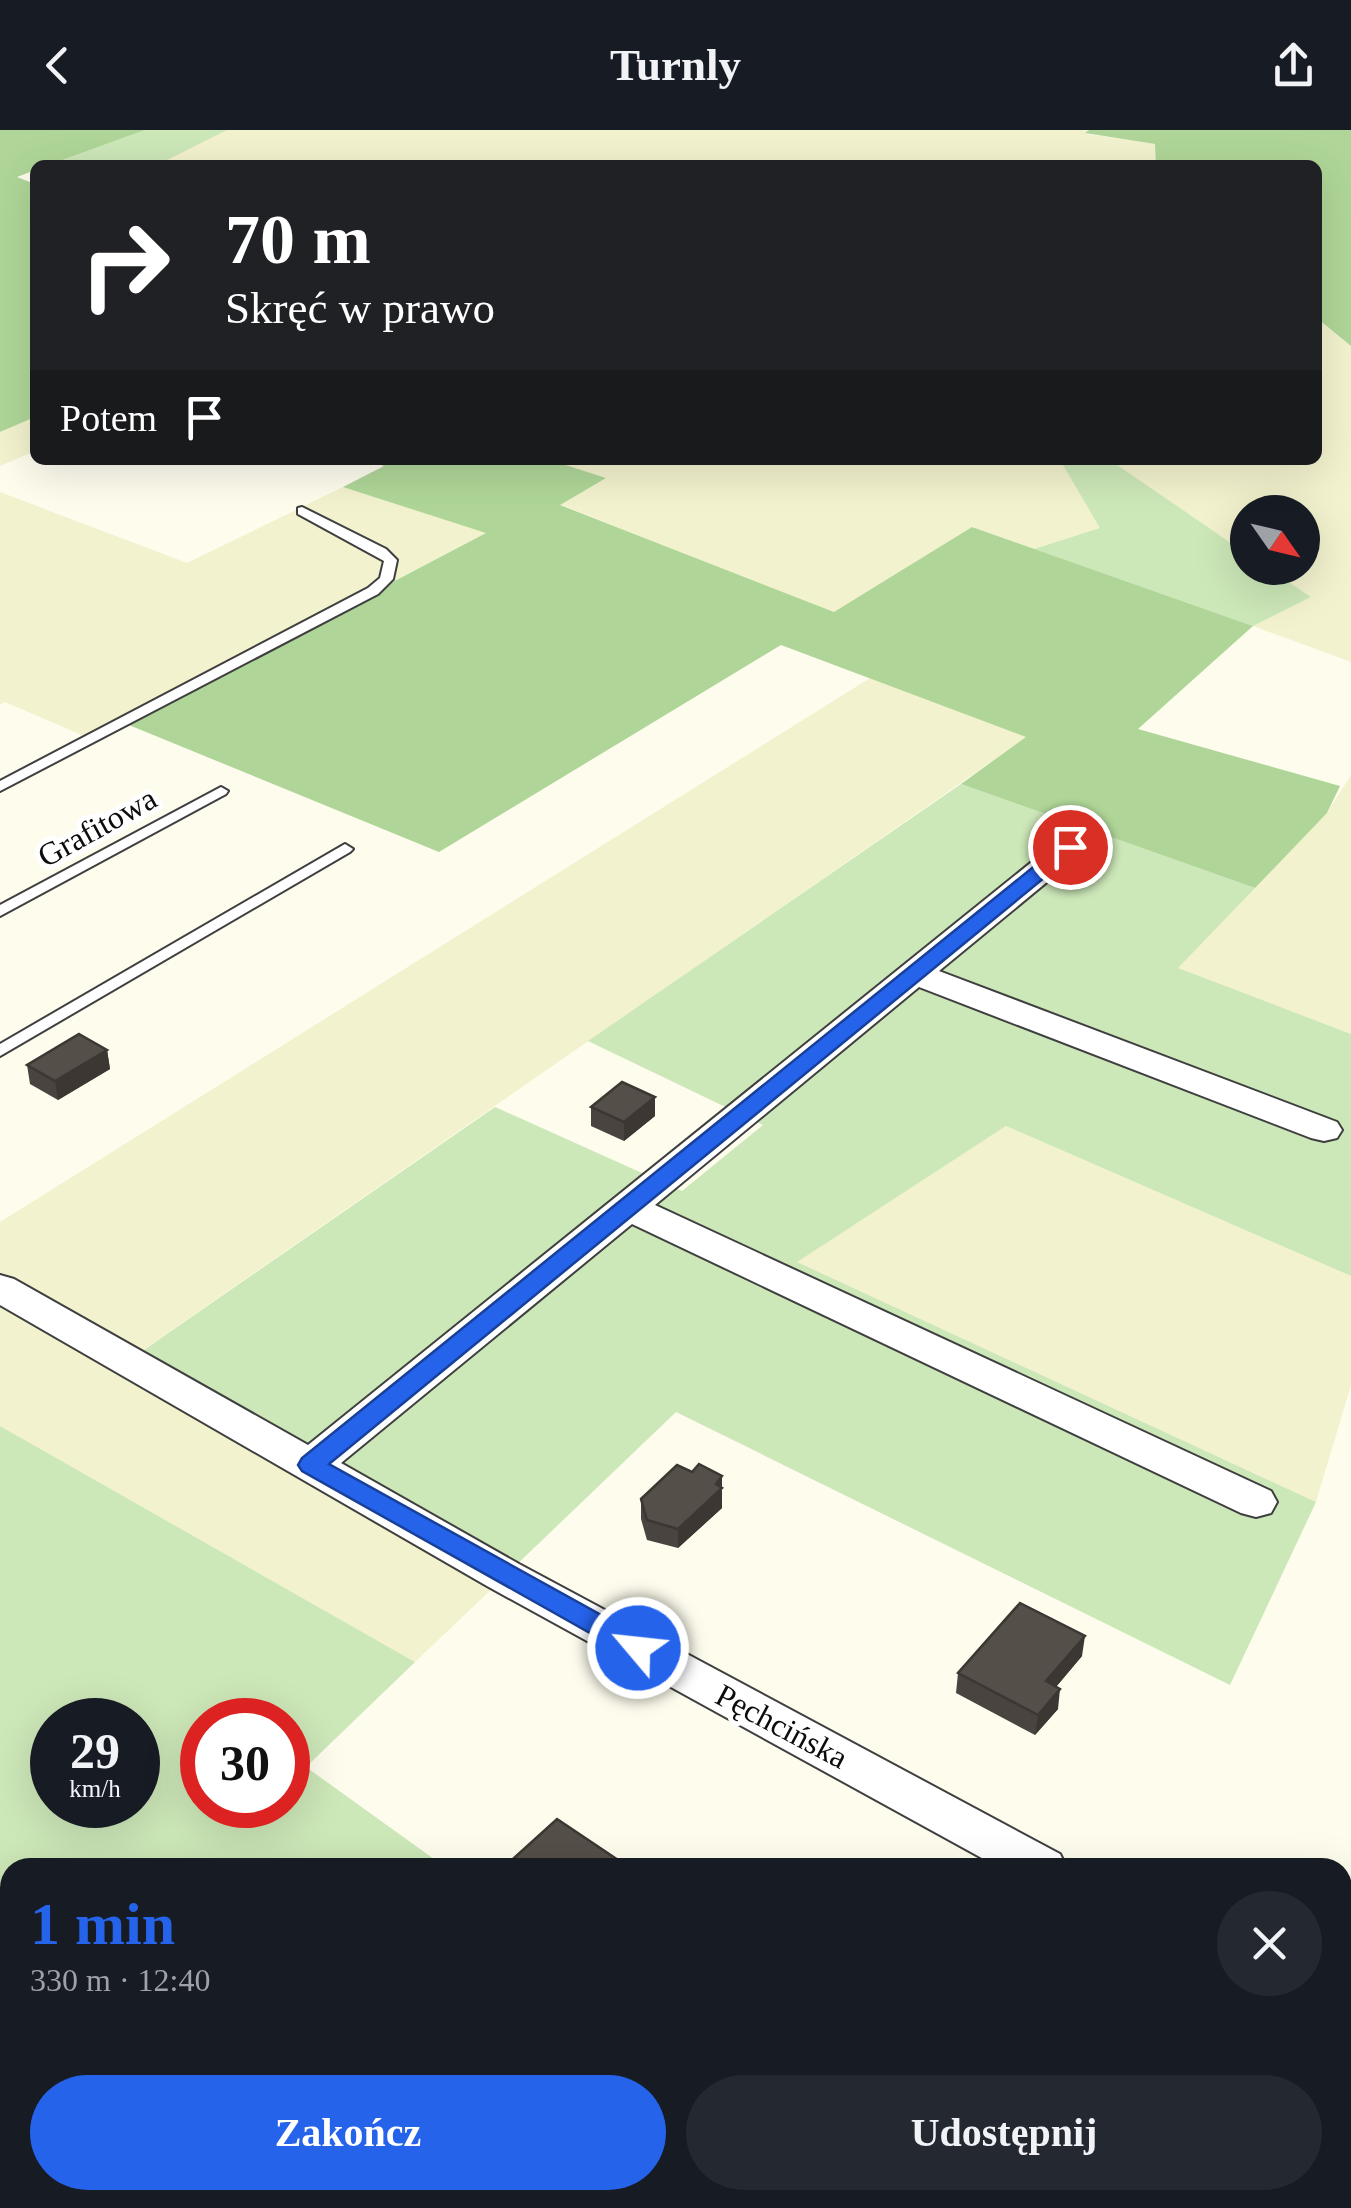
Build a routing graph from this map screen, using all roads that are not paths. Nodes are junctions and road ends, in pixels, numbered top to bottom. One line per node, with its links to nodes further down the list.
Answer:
1 (302, 510): 2 (lane)
2 (0, 787)
3 (220, 790): 6 (lane, Grafitowa)
4 (1070, 847): 7 (street)
5 (345, 849): 8 (lane)
6 (0, 911)
7 (914, 974): 9 (street); 10 (street)
8 (0, 1051)
9 (1324, 1130)
10 (626, 1206): 12 (street); 13 (street)
11 (5, 1297): 12 (street, Pęchcińska)
12 (311, 1465): 14 (street, Pęchcińska)
13 (1256, 1502)
14 (1025, 1858)

